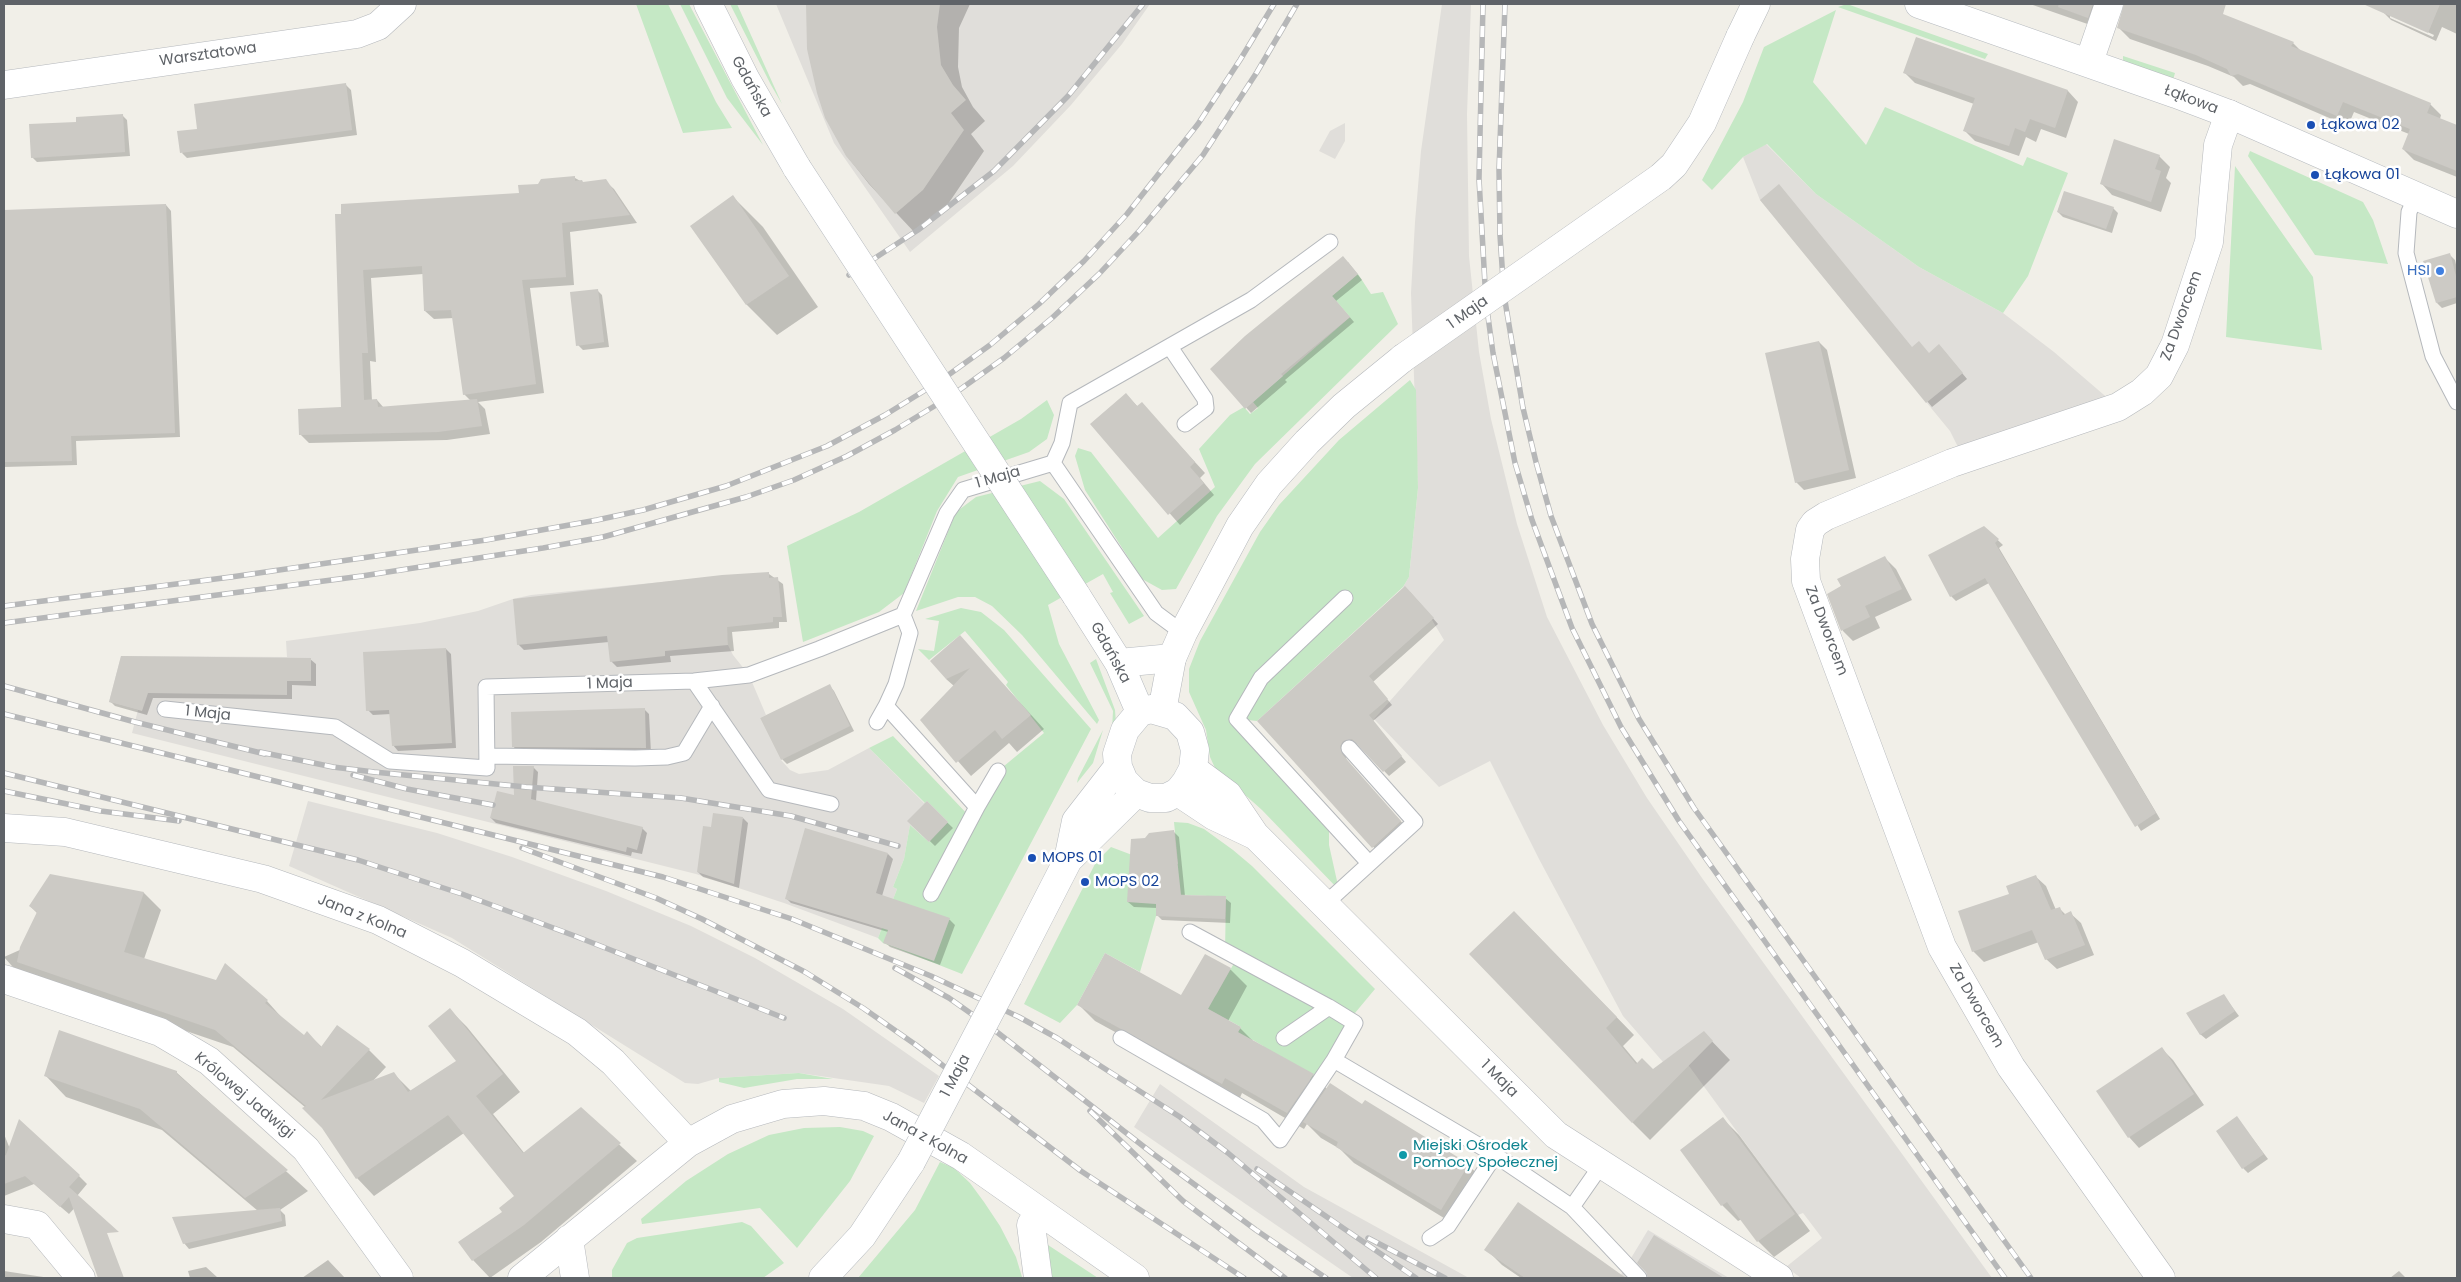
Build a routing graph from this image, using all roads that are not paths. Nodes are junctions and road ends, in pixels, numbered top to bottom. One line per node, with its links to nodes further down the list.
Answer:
1 (402, 4): 7 (street, Warsztatowa)
2 (708, 4): 20 (street, Gdańska, bridge)
3 (1756, 4): 18 (street, 1 Maja, bridge)
4 (1919, 4): 6 (street, Łąkowa)
5 (2109, 4): 6 (street)
6 (2089, 62): 8 (street, Łąkowa)
7 (4, 84)
8 (2229, 114): 9 (street, Łąkowa); 65 (street, Za Dworcem)
9 (2416, 196): 10 (street, Łąkowa); 13 (lane)
10 (2457, 214)
11 (1330, 242): 12 (lane)
12 (1170, 347): 14 (lane); 15 (lane)
13 (2457, 402)
14 (1185, 424)
15 (1054, 463): 17 (lane, 1 Maja); 18 (lane)
16 (1345, 598): 39 (lane)
17 (903, 615): 21 (lane, 1 Maja); 23 (lane)
18 (1183, 633): 19 (street, 1 Maja)
19 (1172, 658): 20 (street); 25 (street, 1 Maja)
20 (1119, 663): 25 (street, Gdańska)
21 (694, 681): 22 (lane); 28 (lane, 1 Maja)
22 (712, 706): 28 (lane); 34 (lane)
23 (886, 706): 26 (lane); 35 (lane)
24 (165, 709): 28 (lane, 1 Maja)
25 (1151, 711): 29 (street); 30 (street)
26 (877, 722)
27 (1349, 748): 39 (lane)
28 (488, 756)
29 (1118, 766): 33 (street); 38 (street)
30 (1194, 769): 32 (street); 37 (street)
31 (998, 771): 35 (lane)
32 (1178, 792): 33 (street); 37 (street)
33 (1136, 793): 38 (street)
34 (831, 804)
35 (977, 807): 40 (lane)
36 (4, 828): 48 (street, Jana z Kolna)
37 (1255, 835): 41 (street, 1 Maja)
38 (1068, 860): 60 (street, 1 Maja, bridge)
39 (1369, 863): 41 (lane)
40 (931, 894)
41 (1324, 904): 50 (street, 1 Maja)
42 (1190, 932): 44 (lane)
43 (4, 979): 57 (street, Królowej Jadwigi)
44 (1329, 1007): 46 (lane); 47 (lane)
45 (1121, 1038): 47 (lane)
46 (1284, 1038)
47 (1334, 1060): 49 (lane)
48 (688, 1143): 52 (street, Jana z Kolna); 55 (street, Jana z Kolna)
49 (1494, 1155): 51 (lane); 54 (lane)
50 (1602, 1164): 51 (lane); 64 (street, 1 Maja)
51 (1572, 1207): 63 (lane)
52 (1038, 1211): 61 (street); 62 (street, Jana z Kolna)
53 (4, 1219): 56 (street)
54 (1430, 1238)
55 (569, 1239): 58 (street, Jana z Kolna); 59 (street)
56 (81, 1278)
57 (399, 1278)
58 (522, 1278)
59 (575, 1278)
60 (823, 1278)
61 (1038, 1278)
62 (1135, 1278)
63 (1639, 1278)
64 (1779, 1278)
65 (2161, 1278)

